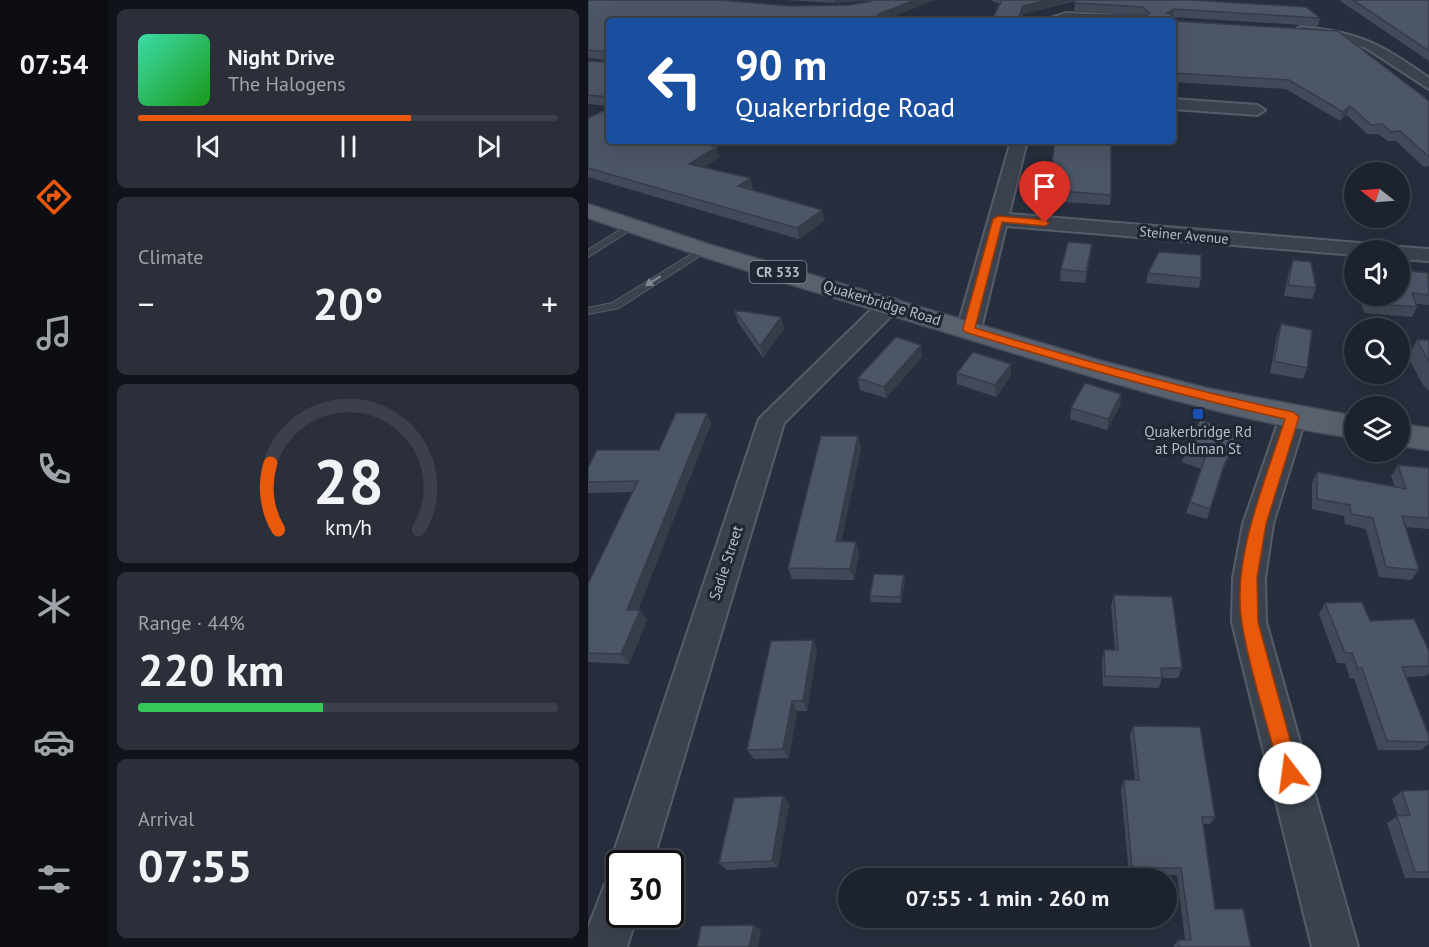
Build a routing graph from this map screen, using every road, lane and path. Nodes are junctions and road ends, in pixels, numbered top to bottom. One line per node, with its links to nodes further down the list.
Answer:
1 (1285, 30): 2 (street)
2 (1429, 85)
3 (1176, 104): 4 (street)
4 (1257, 110)
5 (1018, 144): 7 (street)
6 (588, 211): 8 (main road, Quakerbridge Road / CR 533)
7 (998, 219): 9 (street, Steiner Avenue); 16 (street)
8 (634, 225): 10 (main road, Quakerbridge Road / CR 533); 11 (lane)
9 (1344, 248)
10 (703, 250): 14 (main road, Quakerbridge Road / CR 533); 15 (lane, one-way to 15)
11 (588, 254)
12 (1410, 254): 13 (street)
13 (1429, 255)
14 (889, 305): 16 (main road, Quakerbridge Road / CR 533); 21 (street, Sadie Street)
15 (588, 311)
16 (969, 329): 17 (main road, Quakerbridge Road / CR 533)
17 (1293, 417): 18 (main road, Quakerbridge Road / CR 533); 24 (street)
18 (1344, 425)
19 (1410, 436): 20 (main road)
20 (1429, 439)
21 (635, 850)
22 (610, 928): 23 (street)
23 (604, 947)
24 (1335, 947)

